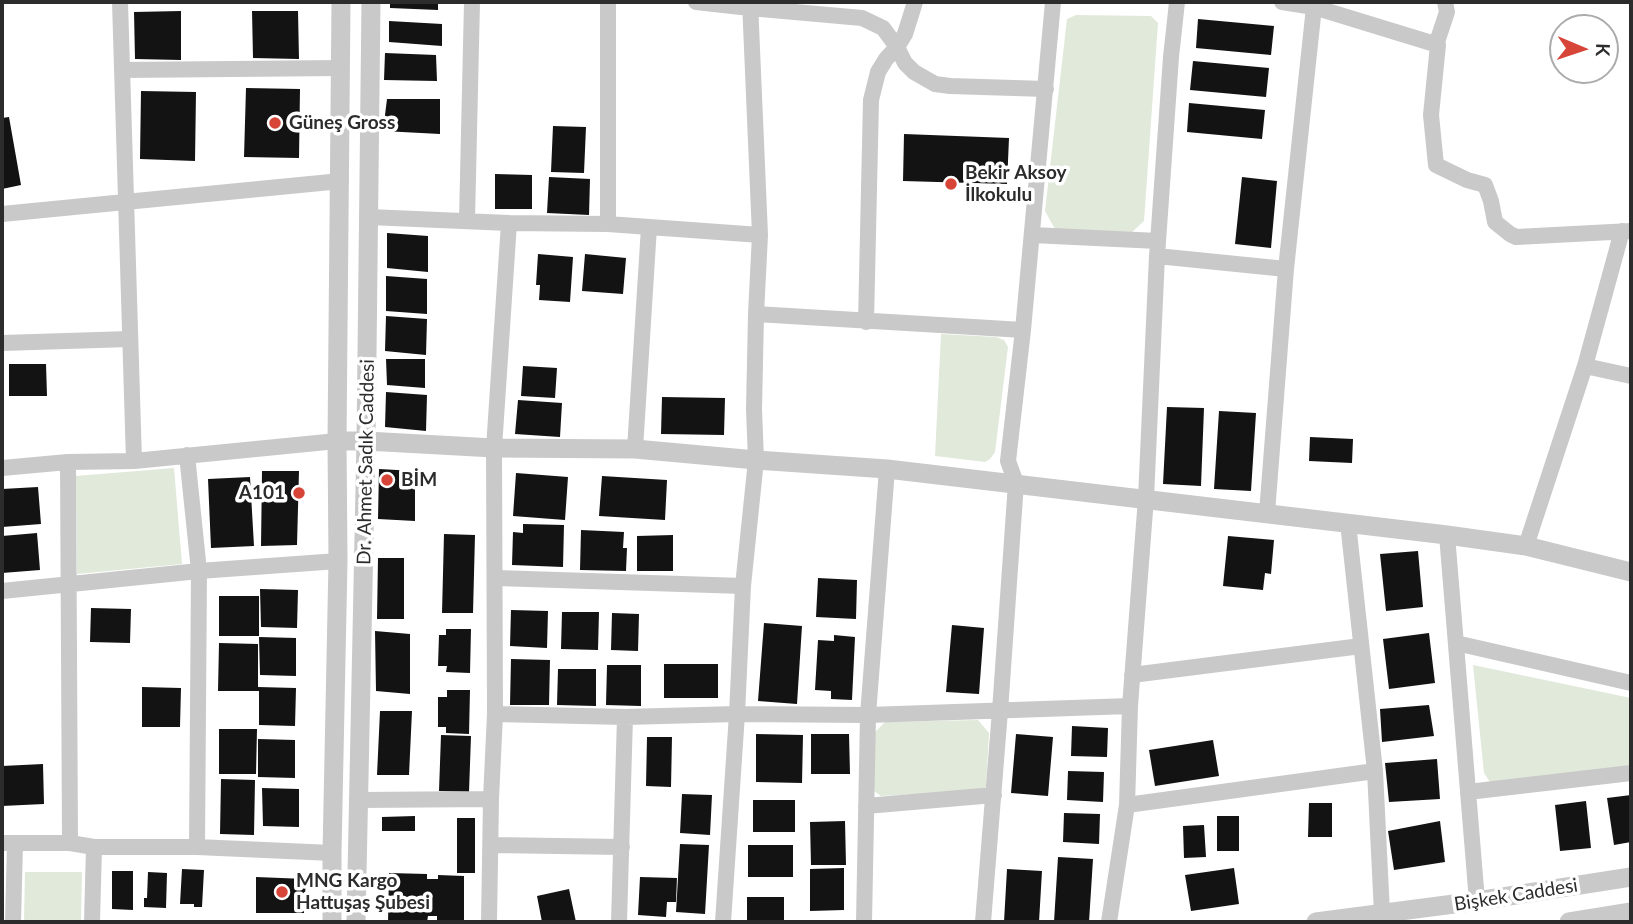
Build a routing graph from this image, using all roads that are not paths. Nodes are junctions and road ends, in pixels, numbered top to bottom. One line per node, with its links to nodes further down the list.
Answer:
1 (120, 2): 17 (street)
2 (341, 2): 16 (street, Dr. Ahmet Sadık Caddesi)
3 (371, 2): 22 (street, Dr. Ahmet Sadık Caddesi)
4 (472, 2): 23 (street)
5 (608, 2): 25 (street)
6 (696, 2): 13 (street)
7 (915, 2): 15 (street)
8 (1053, 2): 18 (street)
9 (1177, 2): 30 (street)
10 (1282, 2): 12 (street)
11 (1445, 2): 14 (street)
12 (1314, 4): 14 (street); 31 (street)
13 (750, 5): 15 (street); 28 (street)
14 (1438, 44): 27 (street)
15 (897, 47): 18 (street); 33 (street)
16 (341, 68): 17 (street); 19 (street, Dr. Ahmet Sadık Caddesi)
17 (122, 70): 20 (street)
18 (1046, 89): 29 (street)
19 (341, 181): 20 (street); 39 (street, Dr. Ahmet Sadık Caddesi)
20 (126, 202): 21 (street); 35 (street)
21 (2, 214)
22 (369, 217): 23 (street); 40 (street, Dr. Ahmet Sadık Caddesi)
23 (467, 220): 24 (street)
24 (509, 223): 25 (street); 41 (street)
25 (608, 224): 26 (street)
26 (649, 227): 28 (street); 42 (street)
27 (1626, 231): 37 (street)
28 (760, 235): 32 (street)
29 (1032, 235): 30 (street); 34 (street)
30 (1157, 249): 31 (street); 50 (street)
31 (1286, 269): 51 (street)
32 (756, 314): 33 (street); 44 (street)
33 (866, 321): 34 (street)
34 (1023, 330): 49 (street)
35 (130, 339): 36 (street); 45 (street)
36 (2, 343)
37 (1584, 366): 38 (street); 54 (street)
38 (1631, 376)
39 (337, 441): 40 (street); 43 (street); 55 (street, Dr. Ahmet Sadık Caddesi)
40 (366, 441): 41 (street); 77 (street, Dr. Ahmet Sadık Caddesi)
41 (494, 448): 42 (street); 58 (street)
42 (635, 449): 44 (street)
43 (187, 455): 45 (street); 56 (street)
44 (756, 460): 48 (street); 60 (street)
45 (134, 461): 46 (street)
46 (68, 462): 47 (street); 59 (street)
47 (2, 468)
48 (887, 469): 49 (street); 70 (street)
49 (1016, 483): 50 (street); 67 (street)
50 (1146, 498): 51 (street); 64 (street)
51 (1267, 513): 52 (street)
52 (1348, 523): 53 (street); 63 (street)
53 (1447, 535): 54 (street); 62 (street)
54 (1526, 546): 57 (street)
55 (338, 561): 56 (street); 86 (street, Dr. Ahmet Sadık Caddesi)
56 (198, 571): 59 (street); 84 (street)
57 (1631, 572)
58 (496, 578): 60 (street); 68 (street)
59 (69, 583): 61 (street); 81 (street)
60 (743, 586): 69 (street)
61 (2, 591)
62 (1456, 643): 65 (street); 74 (street)
63 (1361, 646): 64 (street); 72 (street)
64 (1132, 675): 66 (street)
65 (1631, 682)
66 (1130, 706): 67 (street); 78 (street)
67 (1000, 711): 70 (street); 75 (street)
68 (495, 714): 71 (street); 76 (street)
69 (737, 714): 70 (street); 71 (street); 98 (street)
70 (868, 715): 79 (street)
71 (625, 717): 85 (street)
72 (1375, 771): 78 (street); 90 (street)
73 (1631, 773): 74 (street)
74 (1468, 792): 88 (street)
75 (994, 795): 79 (street); 100 (street)
76 (491, 799): 77 (street); 82 (street)
77 (359, 800): 95 (street, Dr. Ahmet Sadık Caddesi)
78 (1127, 805): 101 (street)
79 (866, 806): 99 (street)
80 (8, 844): 81 (street); 92 (street)
81 (70, 844): 83 (street)
82 (492, 845): 85 (street); 96 (street)
83 (94, 847): 84 (street); 93 (street)
84 (197, 847): 86 (street)
85 (622, 847): 97 (street)
86 (332, 853): 94 (street, Dr. Ahmet Sadık Caddesi)
87 (1631, 877): 88 (street, Bişkek Caddesi)
88 (1477, 901): 90 (street, Bişkek Caddesi)
89 (1631, 912): 91 (street, Bişkek Caddesi)
90 (1382, 914): 102 (street, Bişkek Caddesi)
91 (1605, 920): 103 (street, Bişkek Caddesi)
92 (13, 922)
93 (92, 922)
94 (332, 922)
95 (356, 922)
96 (489, 922)
97 (619, 922)
98 (723, 922)
99 (864, 922)
100 (983, 922)
101 (1110, 922)
102 (1316, 922)
103 (1569, 922)

